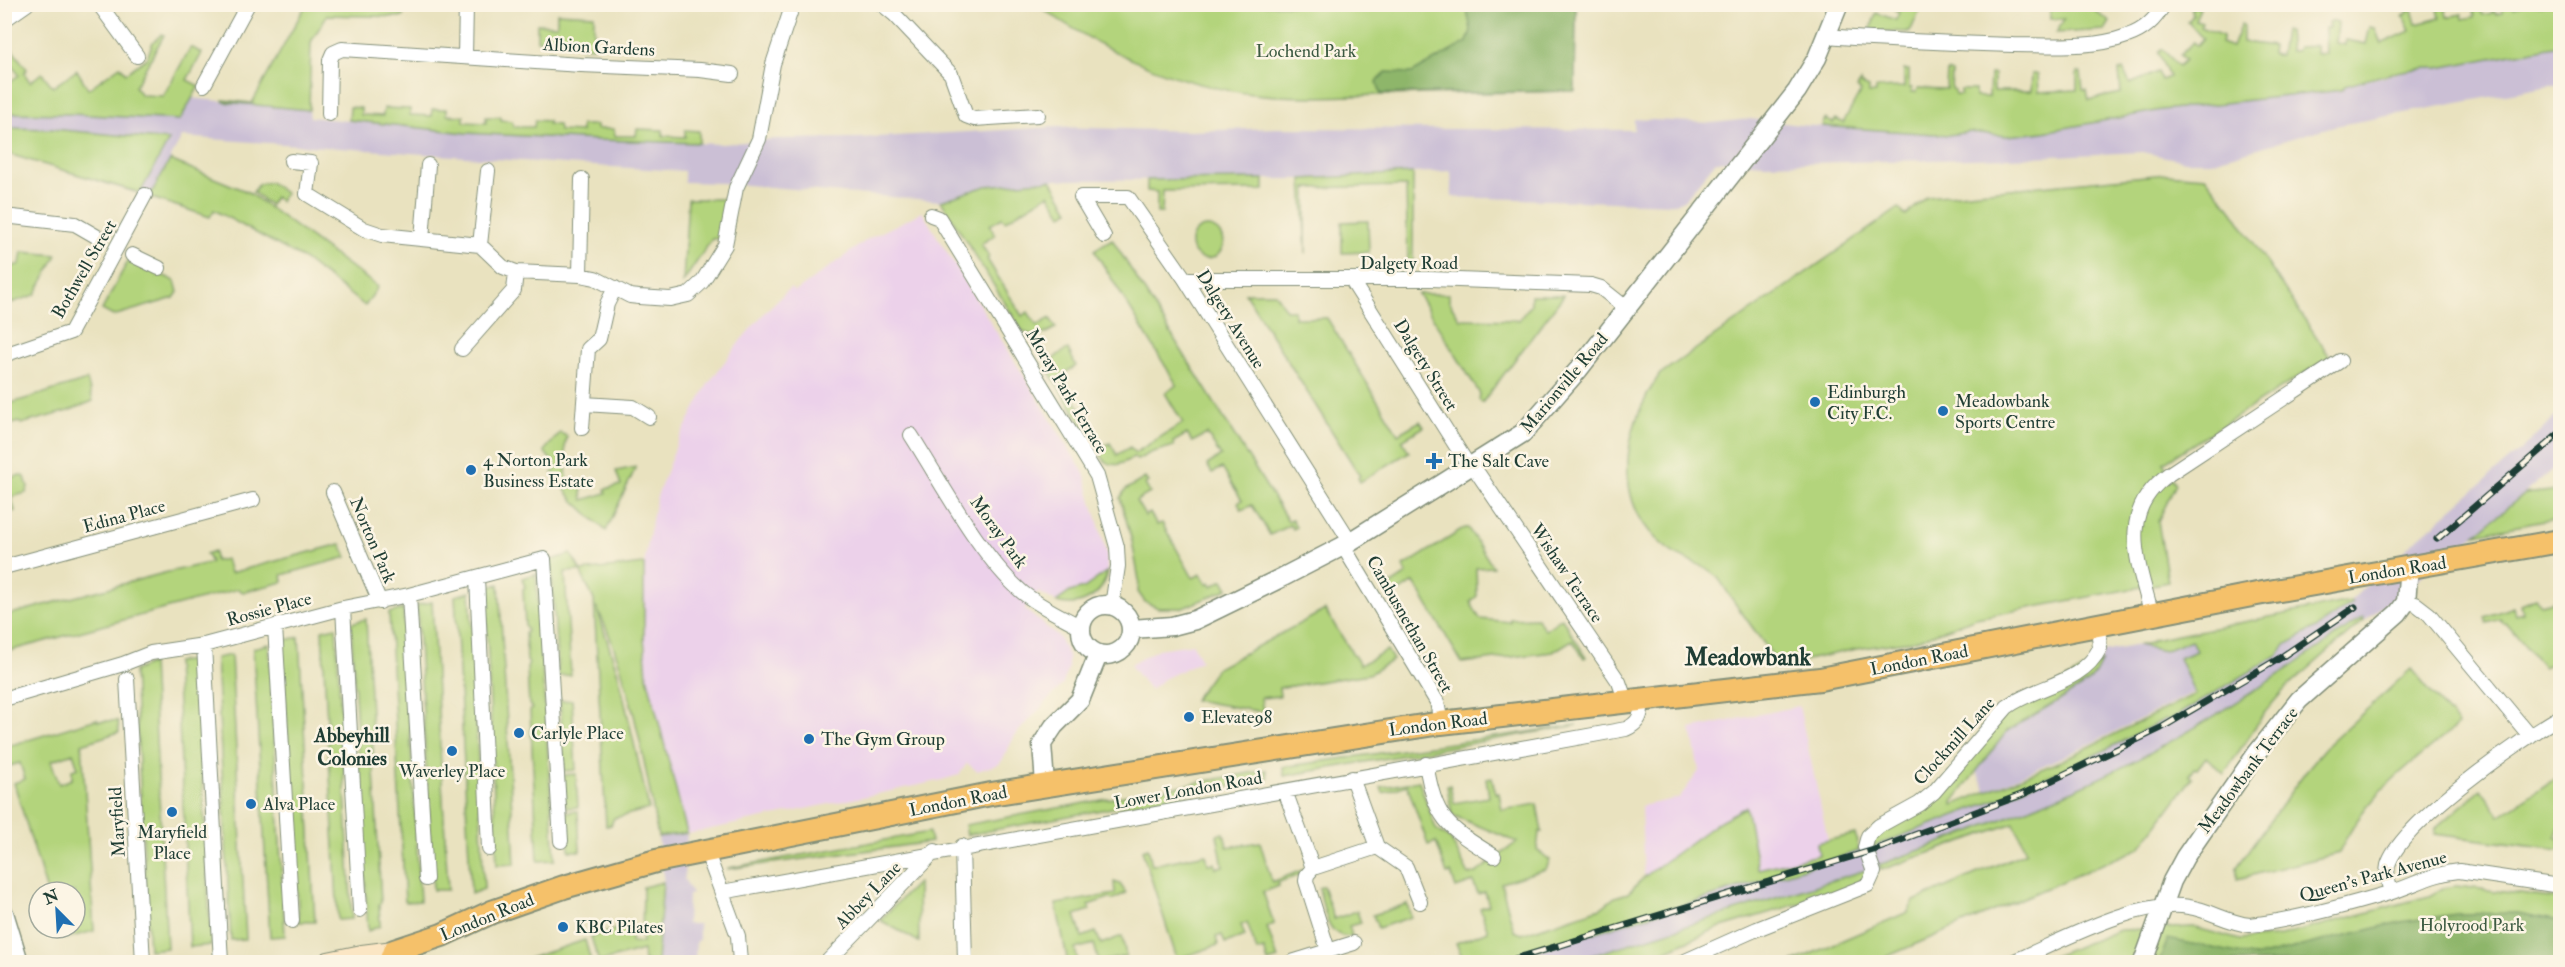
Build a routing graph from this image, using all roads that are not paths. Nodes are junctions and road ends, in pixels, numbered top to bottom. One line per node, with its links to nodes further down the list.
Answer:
1 (27, 4): 9 (street)
2 (99, 4): 11 (street)
3 (248, 4): 14 (street)
4 (466, 4): 12 (street)
5 (793, 4): 34 (street)
6 (882, 4): 16 (street)
7 (1839, 4): 10 (street, Marionville Road)
8 (2164, 4): 10 (street)
9 (4, 20)
10 (1826, 36): 35 (street, Marionville Road)
11 (137, 56)
12 (465, 57): 13 (street, Albion Gardens); 15 (street, Albion Gardens)
13 (732, 74)
14 (204, 85)
15 (329, 114)
16 (1038, 115)
17 (291, 160): 26 (street)
18 (428, 165): 26 (street)
19 (488, 171): 27 (street)
20 (582, 179): 31 (street)
21 (145, 195): 37 (street, Bothwell Street)
22 (931, 215): 54 (street, Moray Park Terrace)
23 (4, 216): 25 (street)
24 (1104, 236): 32 (street, Dalgety Avenue)
25 (101, 239)
26 (422, 239): 27 (street)
27 (480, 245): 30 (street)
28 (132, 255): 29 (street)
29 (159, 268)
30 (516, 272): 31 (street); 36 (street)
31 (580, 275): 34 (street)
32 (1185, 279): 33 (street, Dalgety Road); 47 (street, Dalgety Avenue)
33 (1352, 280): 35 (street, Dalgety Road); 43 (street, Dalgety Street)
34 (615, 288): 39 (street)
35 (1626, 308): 43 (street, Marionville Road)
36 (462, 349)
37 (4, 355)
38 (2340, 361): 56 (street)
39 (584, 404): 40 (street); 41 (street)
40 (649, 417)
41 (582, 428)
42 (911, 435): 59 (street, Moray Park)
43 (1471, 467): 47 (street, Marionville Road); 65 (street, Wishaw Terrace)
44 (333, 492): 52 (street, Norton Park)
45 (253, 500): 48 (street, Edina Place)
46 (2560, 541): 49 (main road, London Road)
47 (1346, 543): 60 (street, Marionville Road); 67 (street, Cambusnethan Street)
48 (4, 567)
49 (2409, 567): 53 (street); 56 (main road, London Road)
50 (477, 577): 51 (street, Rossie Place); 73 (street, Rossie Place); 76 (street)
51 (410, 595): 52 (street, Rossie Place); 81 (street)
52 (380, 602): 55 (street, Rossie Place)
53 (2406, 602): 68 (street); 86 (street, Meadowbank Terrace)
54 (1112, 606): 59 (street); 60 (street)
55 (342, 608): 58 (street, Rossie Place); 87 (street)
56 (2152, 615): 57 (main road, London Road)
57 (2098, 625): 65 (main road, London Road); 103 (street, Clockmill Lane)
58 (275, 626): 61 (street, Rossie Place); 89 (street)
59 (1080, 627): 62 (street)
60 (1132, 629): 62 (street)
61 (204, 645): 64 (street, Rossie Place); 96 (street)
62 (1098, 655): 71 (street)
63 (127, 679): 95 (street, Maryfield)
64 (4, 699)
65 (1633, 701): 67 (main road, London Road); 69 (street, Lower London Road)
66 (2560, 717): 68 (street)
67 (1441, 723): 71 (main road, London Road)
68 (2530, 736): 84 (street)
69 (1426, 764): 70 (street, Lower London Road); 79 (street)
70 (1352, 778): 72 (street, Lower London Road); 75 (street)
71 (1045, 784): 77 (main road, London Road)
72 (1285, 791): 74 (street, Lower London Road); 80 (street)
73 (561, 841)
74 (962, 846): 78 (street, Lower London Road); 101 (street)
75 (1377, 847): 80 (street); 85 (street)
76 (489, 849)
77 (697, 852): 83 (street); 93 (main road, London Road)
78 (935, 852): 83 (street, Lower London Road); 92 (street, Abbey Lane)
79 (1494, 856)
80 (1313, 868): 91 (street)
81 (426, 879)
82 (2560, 886): 84 (street, Queen's Park Avenue)
83 (722, 892): 98 (street)
84 (2391, 892): 86 (street, Queen's Park Avenue)
85 (1420, 902)
86 (2163, 905): 104 (street, Queen's Park Avenue); 105 (street, Meadowbank Terrace)
87 (360, 910)
88 (4, 913): 94 (street)
89 (292, 921)
90 (1354, 943): 91 (street)
91 (1328, 950): 102 (street)
92 (838, 951): 99 (street, Abbey Lane); 100 (street)
93 (392, 957): 97 (main road, London Road)
94 (19, 963)
95 (143, 963)
96 (221, 963)
97 (328, 963)
98 (740, 963)
99 (827, 963)
100 (848, 963)
101 (965, 963)
102 (1292, 963)
103 (1683, 963)
104 (2012, 963)
105 (2143, 963)

